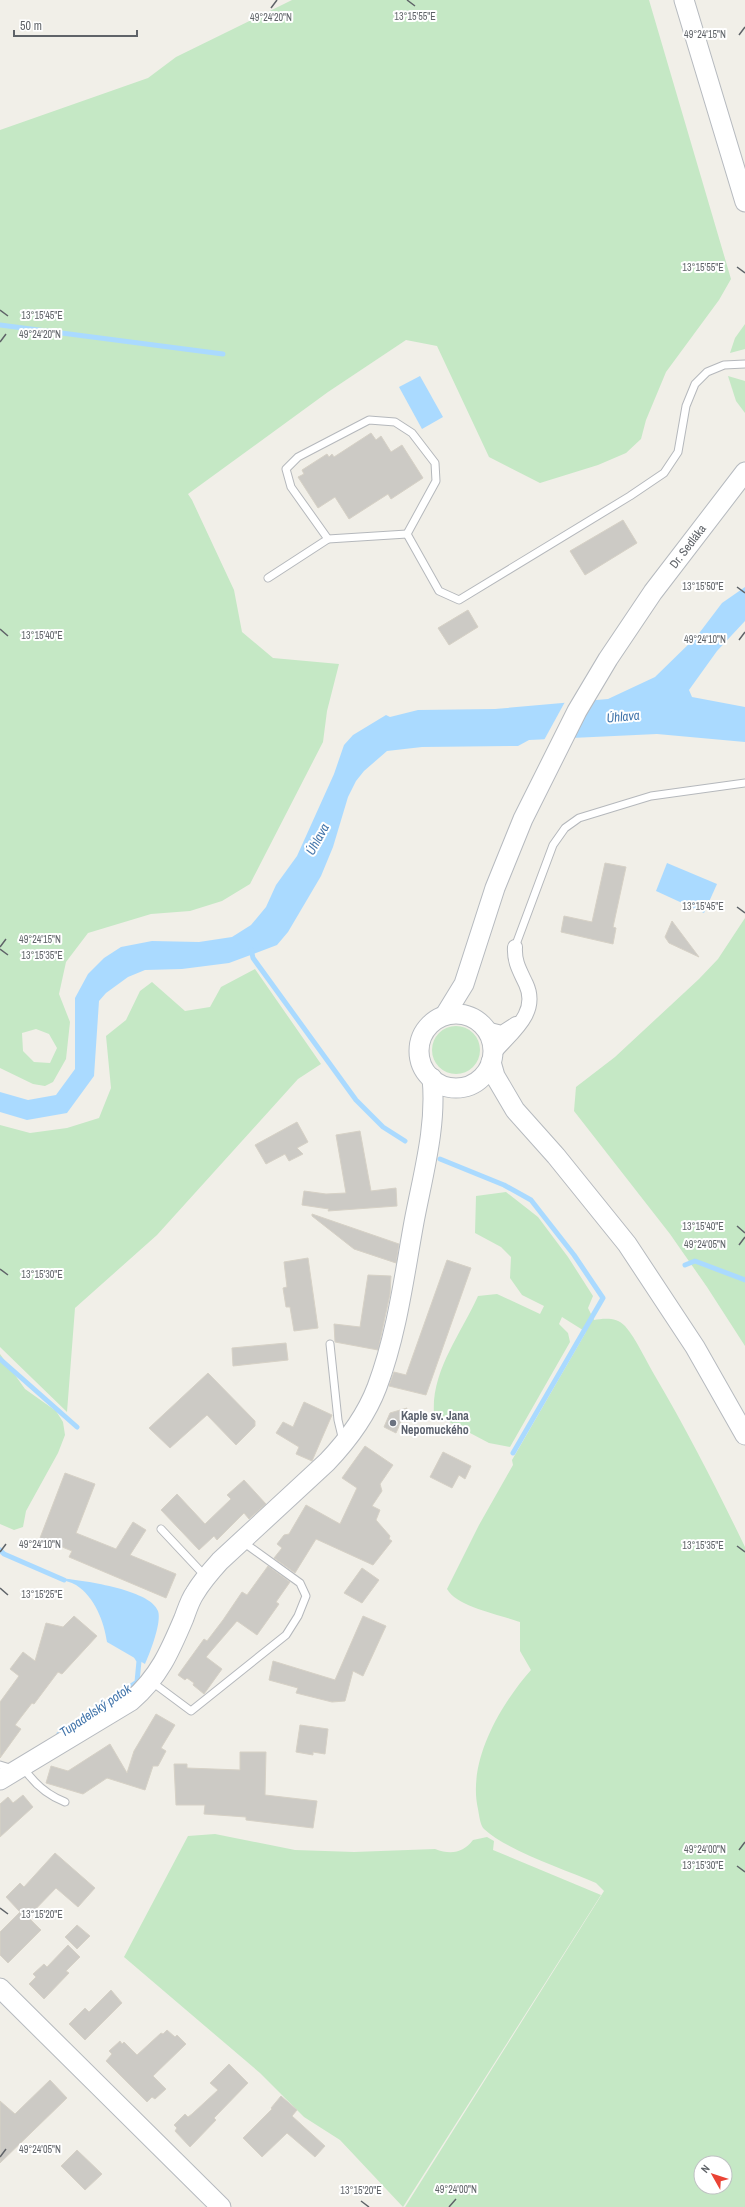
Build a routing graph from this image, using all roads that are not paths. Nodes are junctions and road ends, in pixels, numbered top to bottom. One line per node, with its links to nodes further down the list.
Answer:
1 (684, 0): 2 (main road)
2 (745, 202)
3 (745, 364): 5 (lane)
4 (743, 472): 10 (main road, Dr. Sedláka)
5 (407, 534): 6 (lane); 6 (lane)
6 (328, 539): 7 (lane)
7 (268, 578)
8 (745, 784): 9 (lane)
9 (515, 947): 13 (street)
10 (464, 984): 11 (main road); 12 (main road)
11 (445, 1016): 12 (main road); 16 (main road)
12 (472, 1017): 14 (main road)
13 (523, 1020): 14 (street); 15 (street)
14 (486, 1029): 15 (main road)
15 (492, 1058): 17 (main road); 18 (main road)
16 (432, 1078): 17 (main road); 19 (main road)
17 (461, 1086): 18 (main road); 19 (main road)
18 (515, 1110): 21 (main road)
19 (432, 1128): 22 (main road)
20 (330, 1344): 22 (lane)
21 (745, 1435)
22 (344, 1444): 24 (main road)
23 (161, 1529): 25 (lane)
24 (241, 1541): 25 (main road); 26 (lane)
25 (206, 1577): 26 (main road)
26 (152, 1682): 27 (main road)
27 (9, 1770): 28 (lane)
28 (65, 1802)
29 (0, 1988): 30 (main road)
30 (221, 2207)

